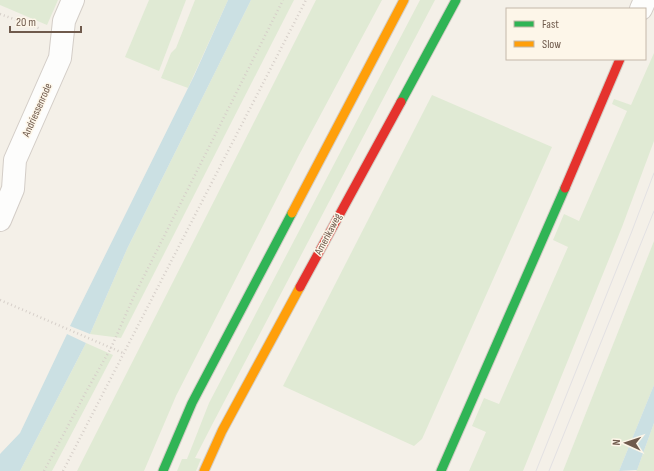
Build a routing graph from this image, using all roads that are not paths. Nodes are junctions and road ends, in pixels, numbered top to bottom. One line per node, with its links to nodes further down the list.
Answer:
1 (72, 0): 5 (street, Andriessenrode)
2 (404, 0): 6 (main road)
3 (456, 0): 7 (main road, Amerikaweg)
4 (620, 60): 8 (main road)
5 (0, 220)
6 (163, 471)
7 (204, 471)
8 (441, 471)

